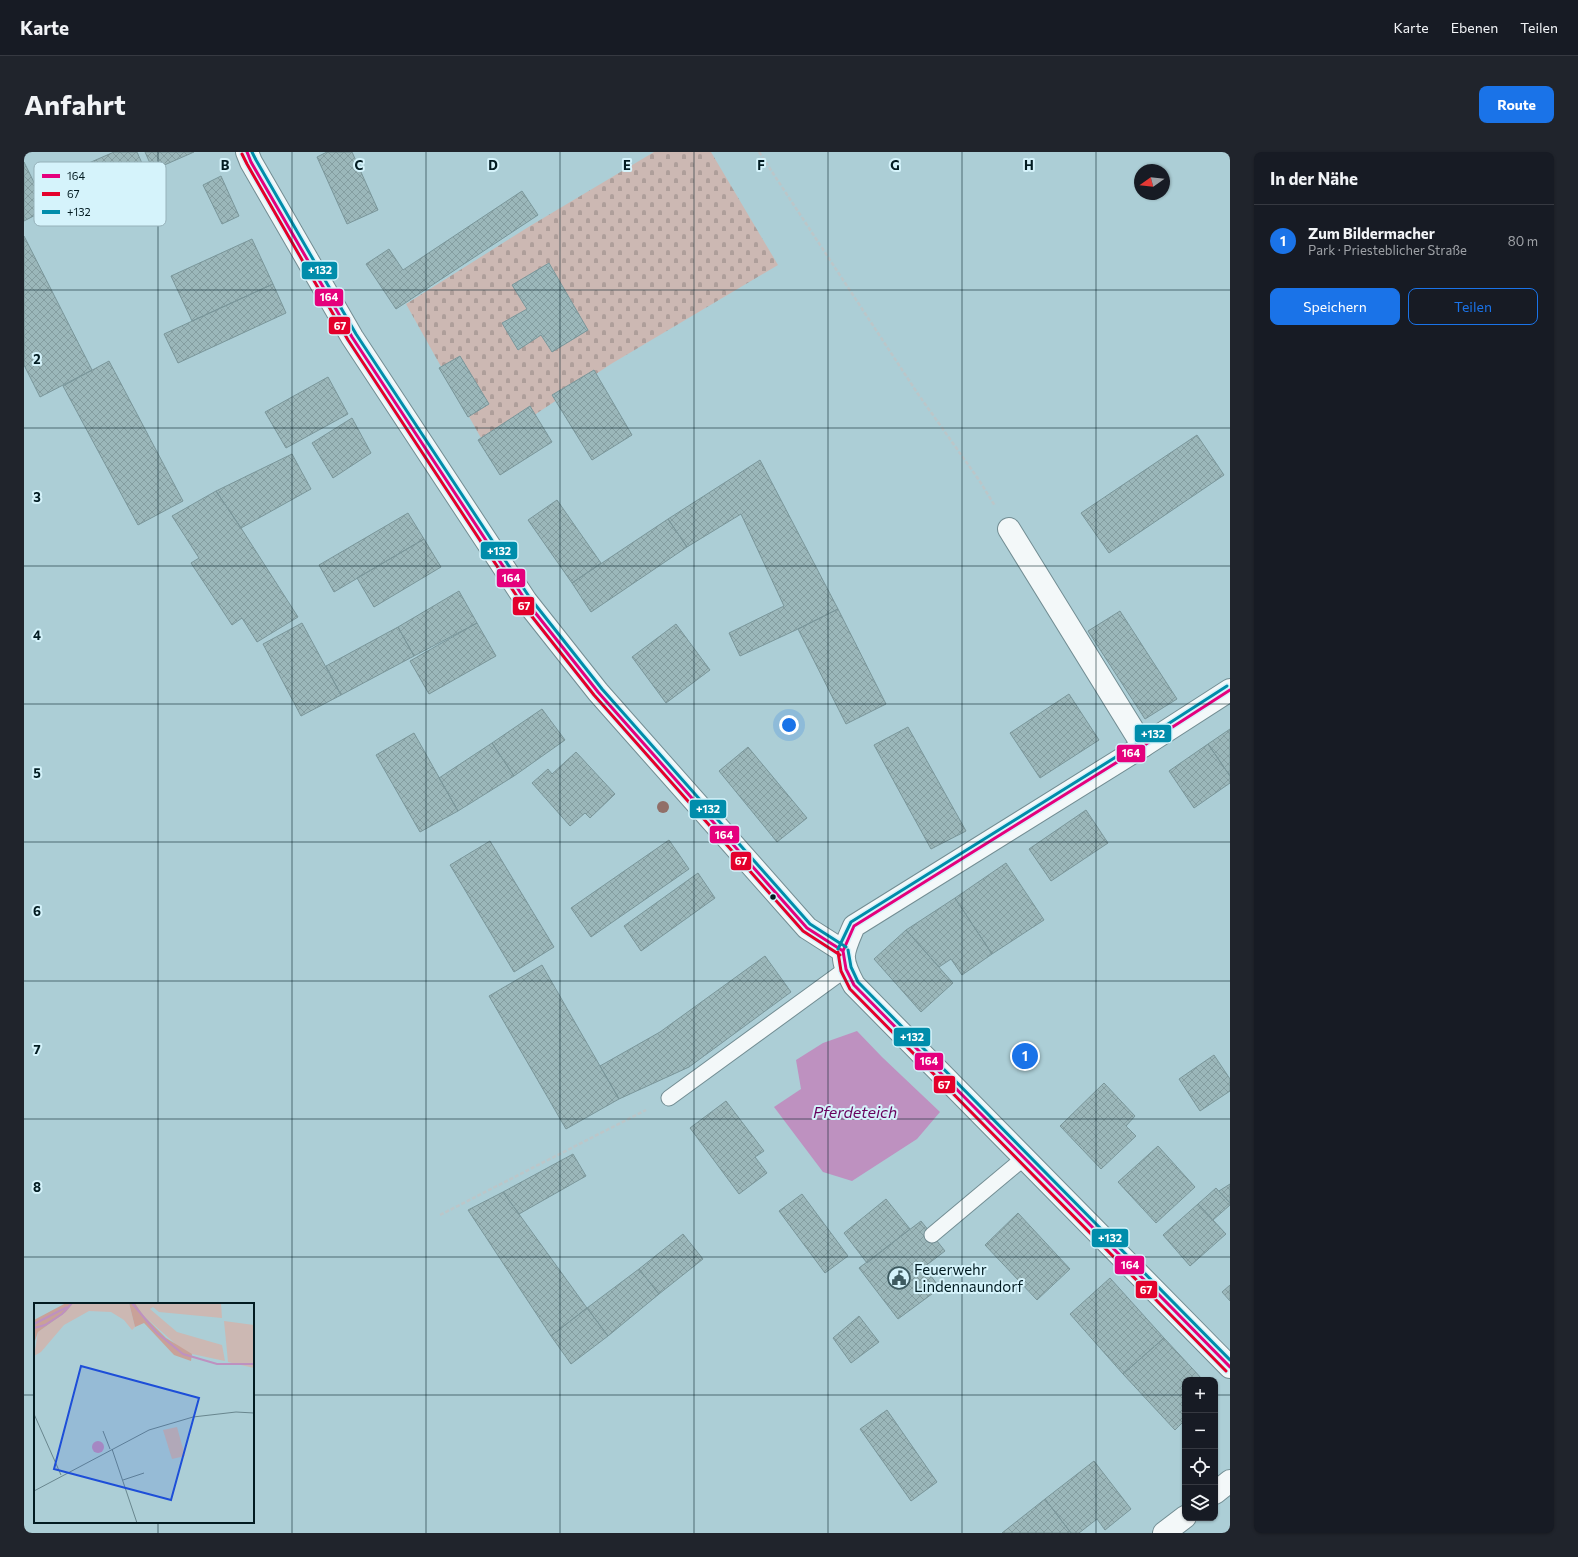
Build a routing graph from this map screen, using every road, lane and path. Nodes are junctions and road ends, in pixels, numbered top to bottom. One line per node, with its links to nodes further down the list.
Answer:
1 (247, 152): 6 (street)
2 (759, 152): 3 (path)
3 (1008, 529): 5 (street)
4 (1230, 690): 5 (street)
5 (1143, 746): 6 (street)
6 (844, 960): 7 (lane); 8 (street)
7 (669, 1098): 9 (path)
8 (1024, 1158): 10 (lane); 11 (street)
9 (440, 1216)
10 (932, 1235)
11 (1230, 1367)
12 (1230, 1481): 13 (street)
13 (1218, 1491)
14 (1182, 1519): 15 (street)
15 (1164, 1533)

